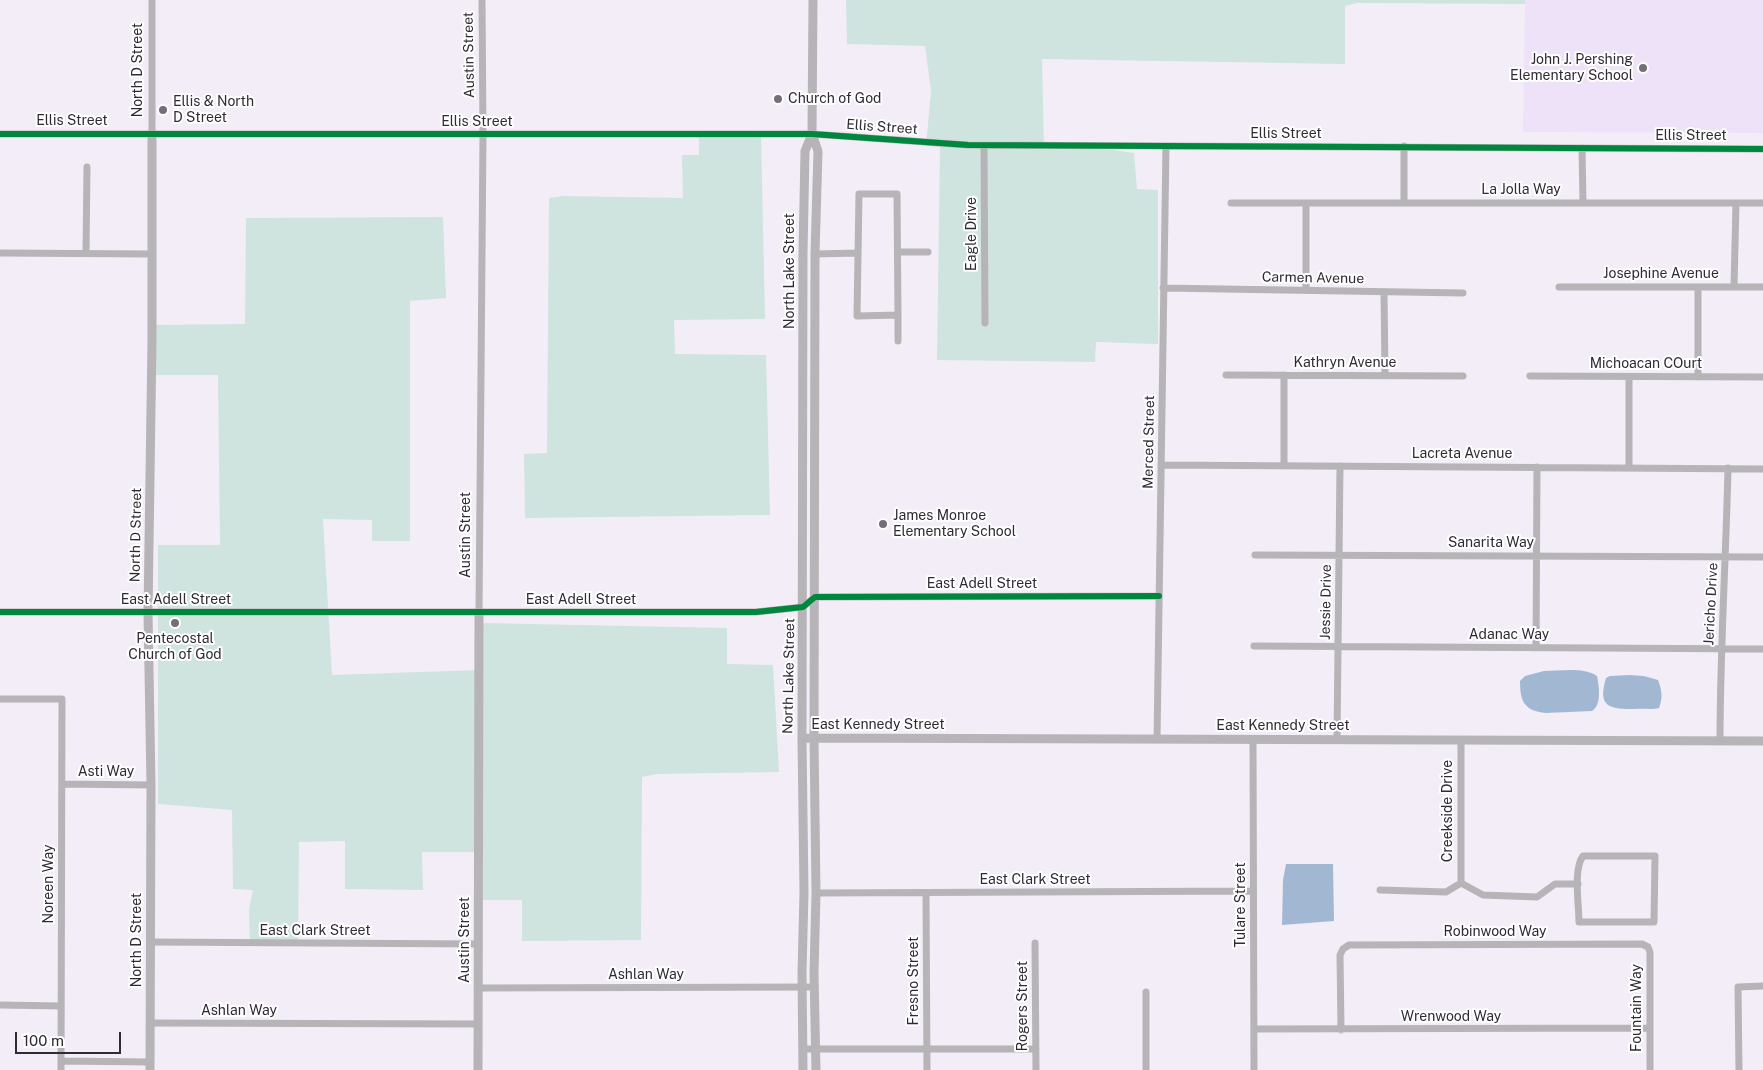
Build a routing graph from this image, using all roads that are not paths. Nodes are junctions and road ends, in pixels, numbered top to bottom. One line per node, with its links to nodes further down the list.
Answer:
1 (152, 0): 5 (street, North D Street)
2 (482, 0): 7 (street, Austin Street)
3 (813, 0): 6 (street, North Lake Street)
4 (0, 134): 5 (street, Ellis Street)
5 (152, 134): 7 (street, Ellis Street); 25 (street, North D Street)
6 (812, 134): 7 (street, Ellis Street); 8 (street, Ellis Street); 26 (street, North Lake Street); 27 (street, North Lake Street)
7 (483, 135): 65 (street, Austin Street)
8 (984, 145): 9 (street, Ellis Street); 37 (street, Eagle Drive)
9 (1166, 146): 10 (street, Ellis Street); 32 (street, Merced Street)
10 (1404, 146): 11 (street, Ellis Street); 16 (street)
11 (1582, 148): 12 (street, Ellis Street); 17 (street)
12 (1763, 149)
13 (87, 168): 23 (street)
14 (1231, 203): 15 (street, La Jolla Way)
15 (1306, 203): 16 (street, La Jolla Way); 33 (street)
16 (1404, 203): 17 (street, La Jolla Way)
17 (1583, 203): 18 (street, La Jolla Way)
18 (1736, 203): 19 (street, La Jolla Way); 30 (street)
19 (1763, 203)
20 (898, 252): 21 (street); 24 (street); 36 (street)
21 (928, 252)
22 (0, 253): 23 (street)
23 (86, 253): 25 (street)
24 (858, 253): 27 (street); 36 (street)
25 (152, 254): 66 (street, North D Street)
26 (803, 254): 27 (street); 55 (street, North Lake Street)
27 (815, 254): 54 (street, North Lake Street)
28 (1560, 287): 29 (street, Josephine Avenue)
29 (1698, 287): 30 (street, Josephine Avenue); 45 (street)
30 (1734, 287): 31 (street, Josephine Avenue)
31 (1763, 287)
32 (1164, 288): 33 (street, Carmen Avenue); 47 (street, Merced Street)
33 (1306, 290): 34 (street, Carmen Avenue)
34 (1384, 292): 35 (street, Carmen Avenue); 41 (street)
35 (1463, 293)
36 (898, 315): 38 (street)
37 (985, 323)
38 (898, 341)
39 (1226, 375): 40 (street, Kathryn Avenue)
40 (1284, 375): 41 (street, Kathryn Avenue); 48 (street)
41 (1385, 376): 42 (street, Kathryn Avenue)
42 (1463, 376)
43 (1530, 376): 44 (street, Michoacan COurt)
44 (1629, 376): 45 (street, Michoacan COurt); 51 (street)
45 (1698, 377): 46 (street, Michoacan COurt)
46 (1763, 378)
47 (1161, 465): 48 (street, Lacreta Avenue); 61 (street, Merced Street)
48 (1284, 466): 49 (street, Lacreta Avenue)
49 (1340, 466): 50 (street, Lacreta Avenue); 57 (street, Jessie Drive)
50 (1537, 467): 51 (street, Lacreta Avenue); 58 (street)
51 (1629, 468): 52 (street, Lacreta Avenue)
52 (1728, 468): 53 (street, Lacreta Avenue); 59 (street, Jericho Drive)
53 (1763, 468)
54 (815, 479): 55 (street); 62 (street, North Lake Street)
55 (803, 492): 63 (street, North Lake Street)
56 (1255, 554): 57 (street, Sanarita Way)
57 (1339, 555): 58 (street, Sanarita Way); 68 (street, Jessie Drive)
58 (1536, 556): 59 (street, Sanarita Way); 69 (street)
59 (1726, 557): 60 (street, Sanarita Way); 70 (street, Jericho Drive)
60 (1763, 557)
61 (1159, 596): 62 (street, East Adell Street); 75 (street, Merced Street)
62 (815, 597): 63 (street); 74 (street, North Lake Street)
63 (804, 607): 65 (street, East Adell Street); 73 (street, North Lake Street)
64 (0, 612): 66 (street, East Adell Street)
65 (479, 612): 66 (street, East Adell Street); 91 (street, Austin Street)
66 (148, 613): 82 (street, North D Street)
67 (1254, 646): 68 (street, Adanac Way)
68 (1338, 647): 69 (street, Adanac Way); 76 (street, Jessie Drive)
69 (1536, 648): 70 (street, Adanac Way)
70 (1720, 648): 71 (street, Adanac Way); 79 (street, Jericho Drive)
71 (1763, 648)
72 (0, 699): 81 (street, Noreen Way)
73 (802, 738): 74 (street, East Kennedy Street); 94 (street, North Lake Street)
74 (814, 738): 75 (street, East Kennedy Street); 87 (street, North Lake Street)
75 (1157, 739): 77 (street, East Kennedy Street)
76 (1337, 739): 77 (street, East Kennedy Street); 78 (street, East Kennedy Street)
77 (1253, 740): 86 (street, Tulare Street)
78 (1460, 740): 79 (street, East Kennedy Street); 83 (street, Creekside Drive)
79 (1720, 740): 80 (street, East Kennedy Street)
80 (1763, 742)
81 (62, 784): 82 (street, Asti Way); 99 (street, Noreen Way)
82 (151, 785): 89 (street, North D Street)
83 (1462, 883): 84 (street); 85 (street)
84 (1578, 884): 84 (street)
85 (1380, 890)
86 (1253, 891): 88 (street, East Clark Street); 103 (street, Tulare Street)
87 (816, 893): 88 (street, East Clark Street); 95 (street, North Lake Street)
88 (926, 893): 107 (street, Fresno Street)
89 (150, 942): 91 (street, East Clark Street); 100 (street, North D Street)
90 (1035, 943): 108 (street, Rogers Street)
91 (479, 944): 96 (street, Austin Street)
92 (1648, 947): 102 (street, Fountain Way); 104 (street, Robinwood Way)
93 (1763, 986): 121 (street)
94 (802, 987): 95 (street, Ashlan Way); 96 (street, Ashlan Way); 105 (street, North Lake Street)
95 (814, 987): 106 (street, North Lake Street)
96 (479, 988): 101 (street, Austin Street)
97 (1146, 992): 118 (street)
98 (0, 1005): 99 (street)
99 (61, 1006): 109 (street, Noreen Way)
100 (150, 1023): 101 (street, Ashlan Way); 110 (street, North D Street)
101 (478, 1024): 112 (street, Austin Street)
102 (1649, 1028): 104 (street, Wrenwood Way); 120 (street, Fountain Way)
103 (1254, 1029): 104 (street, Wrenwood Way); 119 (street, Tulare Street)
104 (1341, 1030)
105 (804, 1049): 106 (street); 114 (street, North Lake Street)
106 (816, 1049): 107 (street); 115 (street, North Lake Street)
107 (927, 1049): 108 (street); 116 (street, Fresno Street)
108 (1036, 1049): 117 (street, Rogers Street)
109 (61, 1062): 110 (street); 111 (street, Noreen Way)
110 (150, 1066)
111 (61, 1070)
112 (478, 1070): 113 (street)
113 (486, 1070)
114 (803, 1070)
115 (816, 1070)
116 (927, 1070)
117 (1036, 1070)
118 (1146, 1070)
119 (1254, 1070)
120 (1650, 1070)
121 (1739, 1070)

